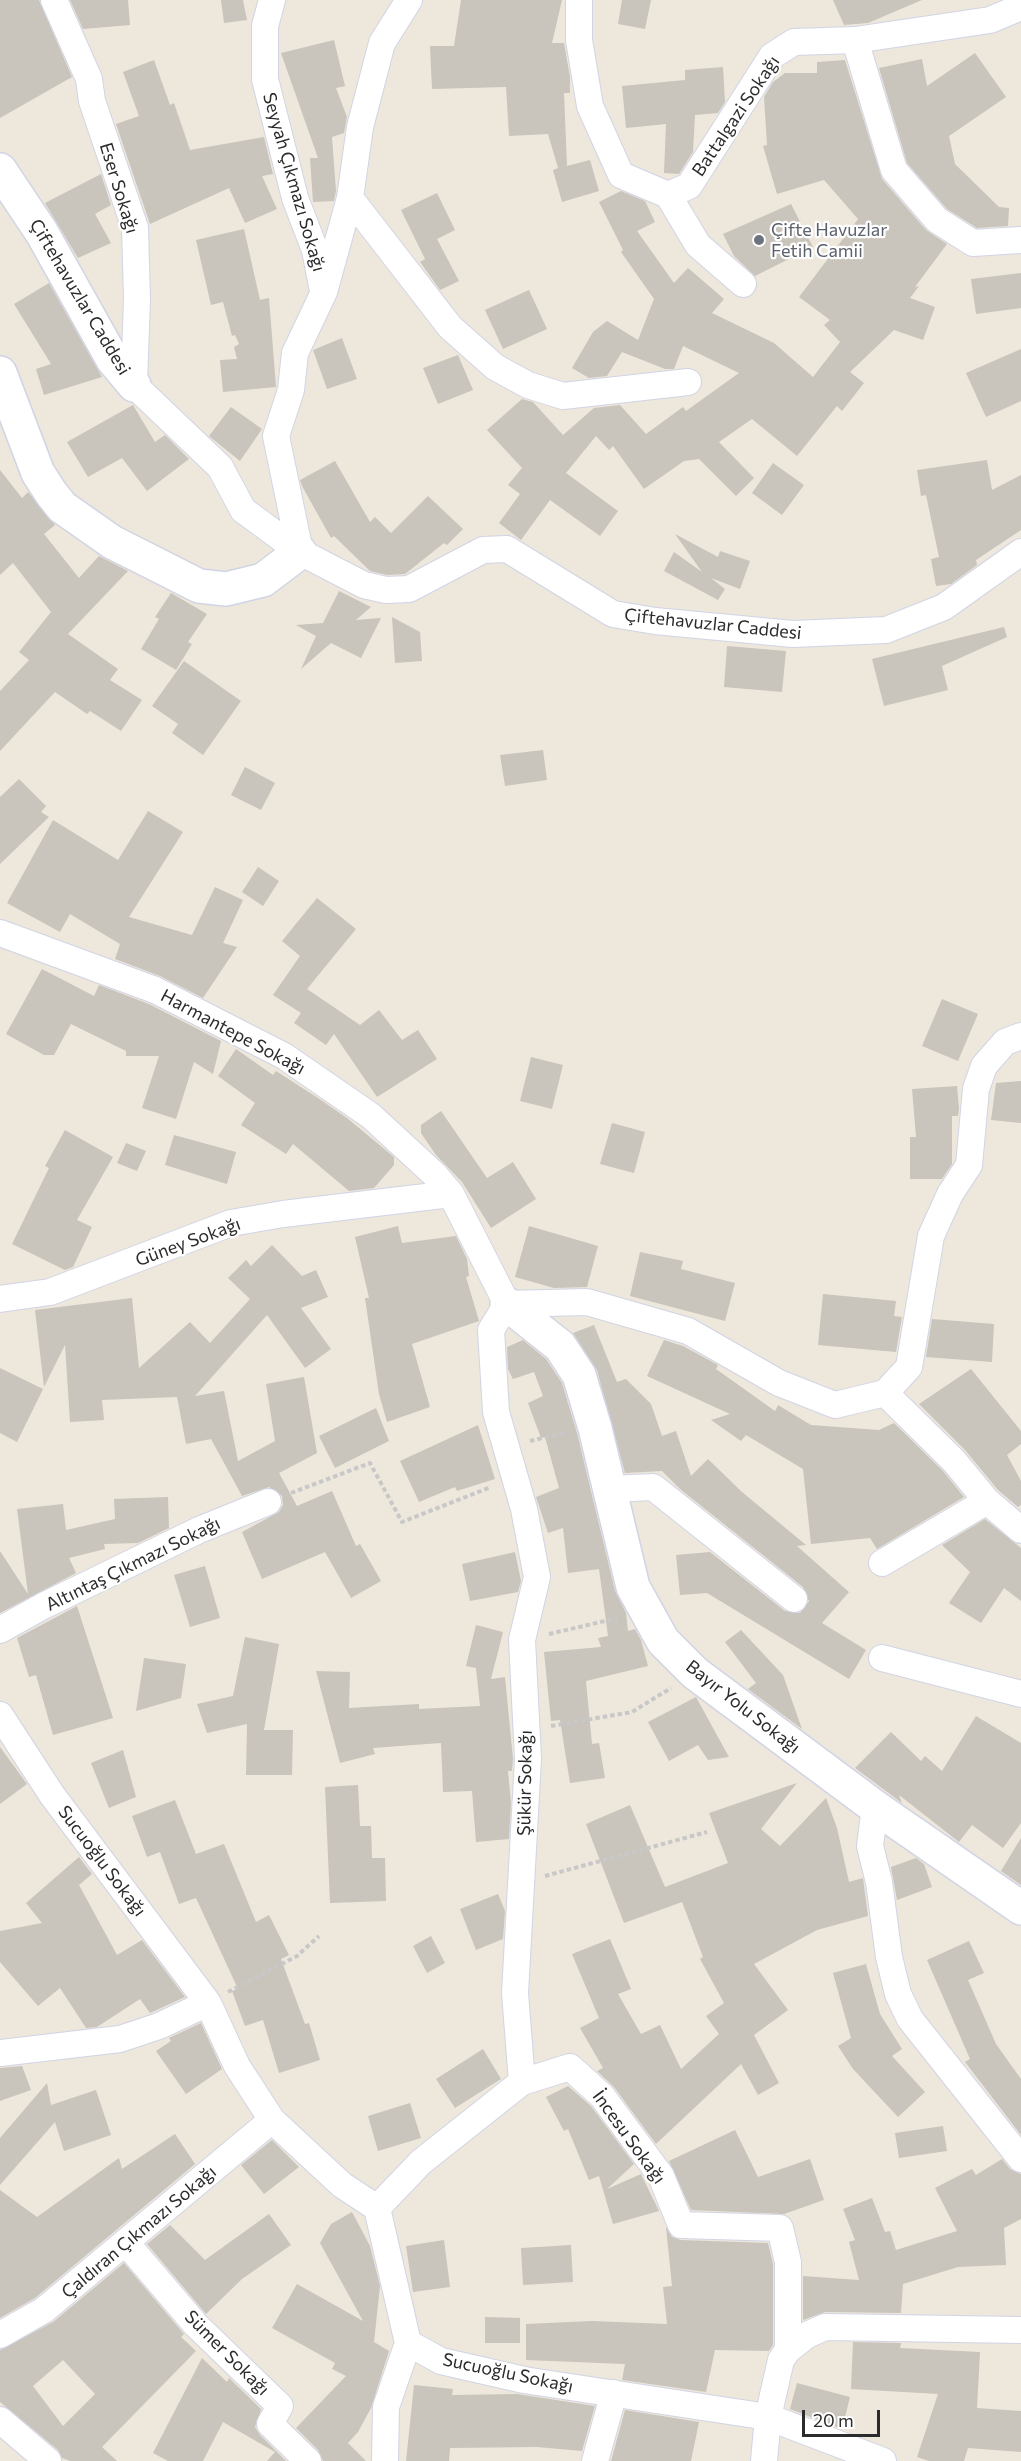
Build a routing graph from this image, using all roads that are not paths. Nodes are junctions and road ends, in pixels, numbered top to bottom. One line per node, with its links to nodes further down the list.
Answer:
1 (54, 0): 15 (street, Eser Sokağı)
2 (272, 0): 12 (street, Seyyah Çıkmazı Sokağı)
3 (409, 0): 9 (street)
4 (579, 0): 8 (street)
5 (1021, 7): 6 (street, Battalgazi Sokağı)
6 (855, 40): 8 (street, Battalgazi Sokağı); 10 (street)
7 (0, 170): 15 (street, Çiftehavuzlar Caddesi)
8 (668, 195): 11 (street)
9 (350, 198): 12 (street); 14 (street)
10 (1021, 240)
11 (743, 284)
12 (324, 292): 16 (street)
13 (0, 373): 16 (street)
14 (688, 382)
15 (134, 386): 16 (street, Çiftehavuzlar Caddesi)
16 (300, 552): 17 (street, Çiftehavuzlar Caddesi)
17 (1021, 552)
18 (0, 933): 20 (street, Harmantepe Sokağı)
19 (1021, 1036): 23 (street)
20 (451, 1194): 21 (street, Güney Sokağı); 22 (street, Harmantepe Sokağı)
21 (0, 1299)
22 (507, 1304): 23 (street); 24 (street, Bayır Yolu Sokağı); 38 (street, Şükür Sokağı)
23 (885, 1393): 25 (street)
24 (610, 1489): 29 (street); 34 (street, Bayır Yolu Sokağı)
25 (987, 1501): 27 (street); 28 (street)
26 (268, 1502): 30 (street, Altıntaş Çıkmazı Sokağı)
27 (1021, 1530)
28 (882, 1563)
29 (794, 1599)
30 (0, 1630)
31 (882, 1658): 32 (street)
32 (1021, 1694)
33 (0, 1715): 36 (street, Sucuoğlu Sokağı)
34 (875, 1807): 35 (street, Bayır Yolu Sokağı); 40 (street)
35 (1021, 1908)
36 (208, 2003): 37 (street); 39 (street, Sucuoğlu Sokağı)
37 (0, 2053)
38 (522, 2082): 41 (street); 46 (street, İncesu Sokağı)
39 (272, 2120): 41 (street, Sucuoğlu Sokağı); 42 (street, Çaldıran Çıkmazı Sokağı)
40 (1021, 2159)
41 (377, 2208): 45 (street)
42 (127, 2244): 44 (street, Çaldıran Çıkmazı Sokağı); 51 (street, Sümer Sokağı)
43 (1021, 2330): 46 (street)
44 (0, 2335)
45 (408, 2343): 47 (street, Sucuoğlu Sokağı); 52 (street)
46 (788, 2350): 48 (street, İncesu Sokağı)
47 (614, 2393): 48 (street, Sucuoğlu Sokağı); 53 (street)
48 (768, 2417): 54 (street); 55 (street, Sucuoğlu Sokağı)
49 (0, 2420): 50 (street)
50 (48, 2461)
51 (308, 2461)
52 (385, 2461)
53 (595, 2461)
54 (764, 2461)
55 (883, 2461)

